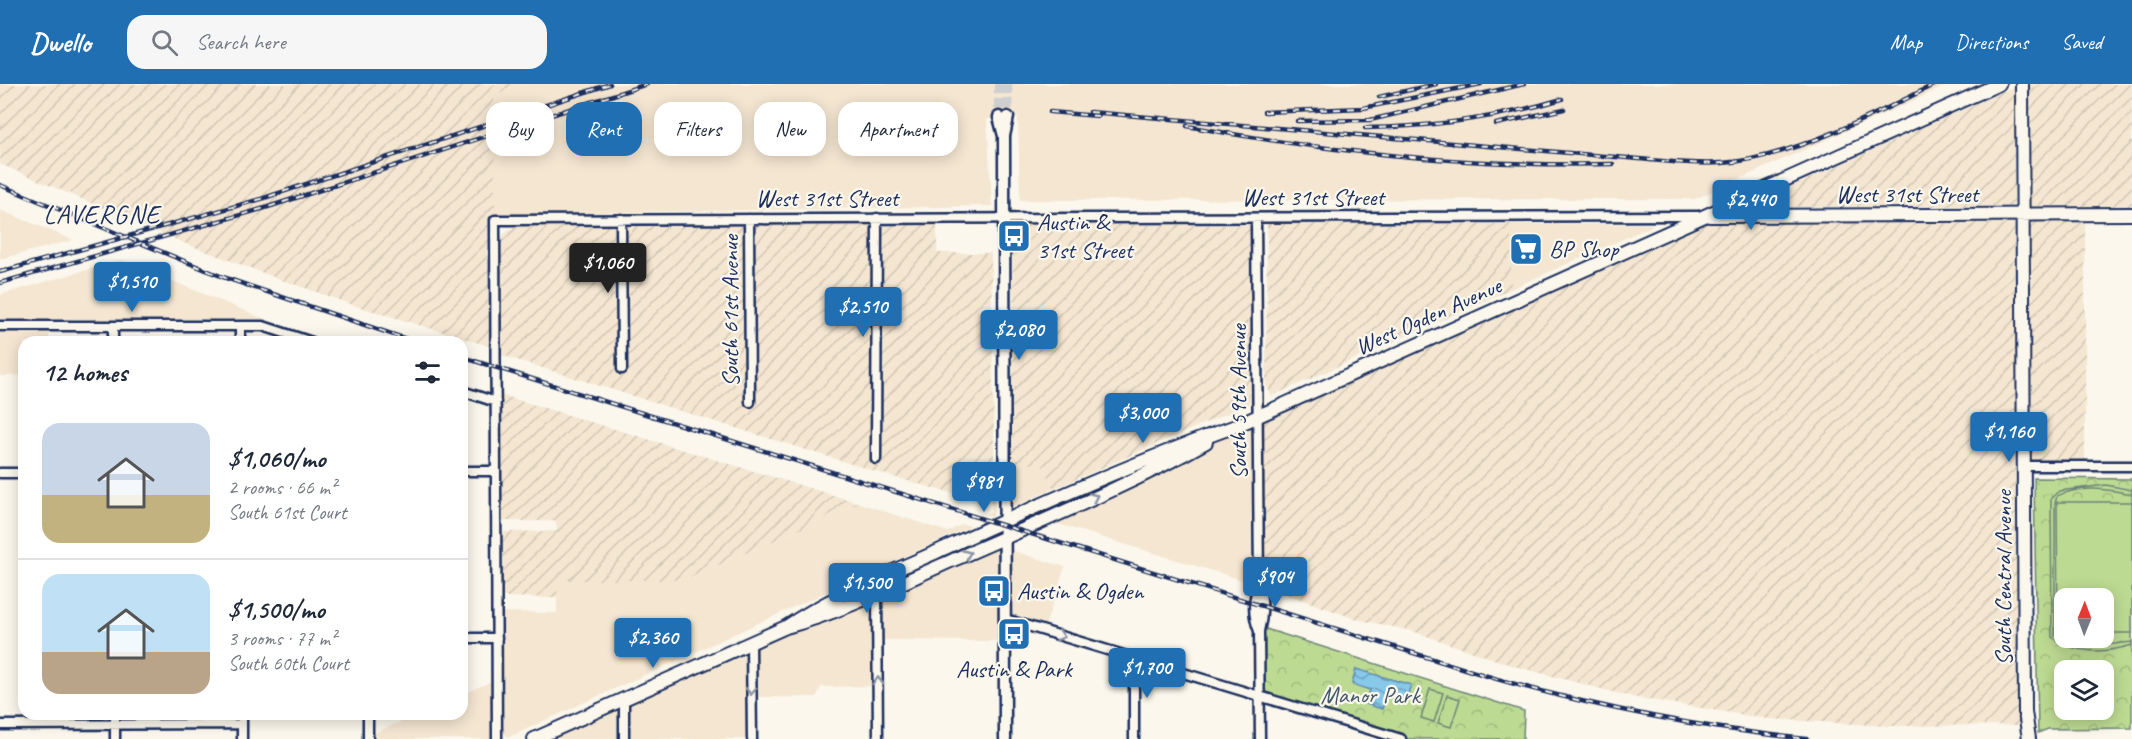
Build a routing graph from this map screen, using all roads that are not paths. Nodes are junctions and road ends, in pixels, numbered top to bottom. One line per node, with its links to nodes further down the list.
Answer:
1 (1999, 84): 6 (main road, West Ogden Avenue)
2 (2022, 84): 4 (main road, South Central Avenue)
3 (1003, 117): 7 (street)
4 (2024, 214): 5 (main road, West 31st Street); 6 (main road, West 31st Street); 25 (main road, South Central Avenue)
5 (2132, 214)
6 (1703, 216): 9 (street, West 31st Street); 22 (main road, West Ogden Avenue)
7 (1004, 217): 8 (street, West 31st Street); 9 (street, West 31st Street); 31 (street)
8 (877, 218): 11 (street, West 31st Street); 24 (street)
9 (1256, 218): 22 (street, South 59th Avenue)
10 (621, 219): 11 (street, West 31st Street); 18 (street); 20 (street, West 31st Street)
11 (749, 219): 21 (street, South 61st Avenue)
12 (0, 326): 13 (street)
13 (113, 326): 14 (street); 15 (street)
14 (240, 326): 16 (street); 17 (street)
15 (113, 336)
16 (240, 336)
17 (294, 336)
18 (622, 369)
19 (468, 393): 20 (street)
20 (496, 402): 28 (street)
21 (750, 402)
22 (1258, 416): 23 (main road, West Ogden Avenue); 40 (street, South 59th Avenue)
23 (1236, 426): 31 (main road, West Ogden Avenue); 32 (main road, West Ogden Avenue, one-way to 23)
24 (876, 459)
25 (2024, 466): 26 (street); 42 (main road, South Central Avenue)
26 (2132, 466)
27 (468, 471): 28 (street)
28 (496, 471): 37 (street)
29 (18, 473): 30 (street)
30 (0, 474)
31 (1005, 520): 32 (street); 35 (main road, West Ogden Avenue)
32 (1005, 537): 33 (main road, West Ogden Avenue, one-way to 32); 34 (street)
33 (877, 593): 35 (main road, West Ogden Avenue); 57 (street, one-way to 33)
34 (1005, 619): 39 (street, one-way to 39); 58 (street)
35 (786, 627): 38 (main road, West Ogden Avenue)
36 (468, 638): 37 (street)
37 (497, 638): 53 (street)
38 (751, 642): 41 (main road, West Ogden Avenue); 56 (street, one-way to 56)
39 (1134, 659): 40 (street); 59 (street)
40 (1259, 696): 49 (street); 60 (street, South 59th Avenue)
41 (624, 699): 54 (main road, West Ogden Avenue); 55 (street)
42 (2025, 712): 62 (main road, South Central Avenue); 63 (main road, South Central Avenue)
43 (115, 720): 48 (street)
44 (242, 720): 46 (street)
45 (368, 720): 52 (street)
46 (242, 724): 48 (street); 51 (street)
47 (0, 725): 48 (street)
48 (115, 725): 50 (street)
49 (1389, 737): 61 (street)
50 (115, 739)
51 (242, 739)
52 (368, 739)
53 (497, 739)
54 (534, 739)
55 (624, 739)
56 (752, 739)
57 (878, 739)
58 (1005, 739)
59 (1134, 739)
60 (1260, 739)
61 (1401, 739)
62 (2020, 739)
63 (2029, 739)

